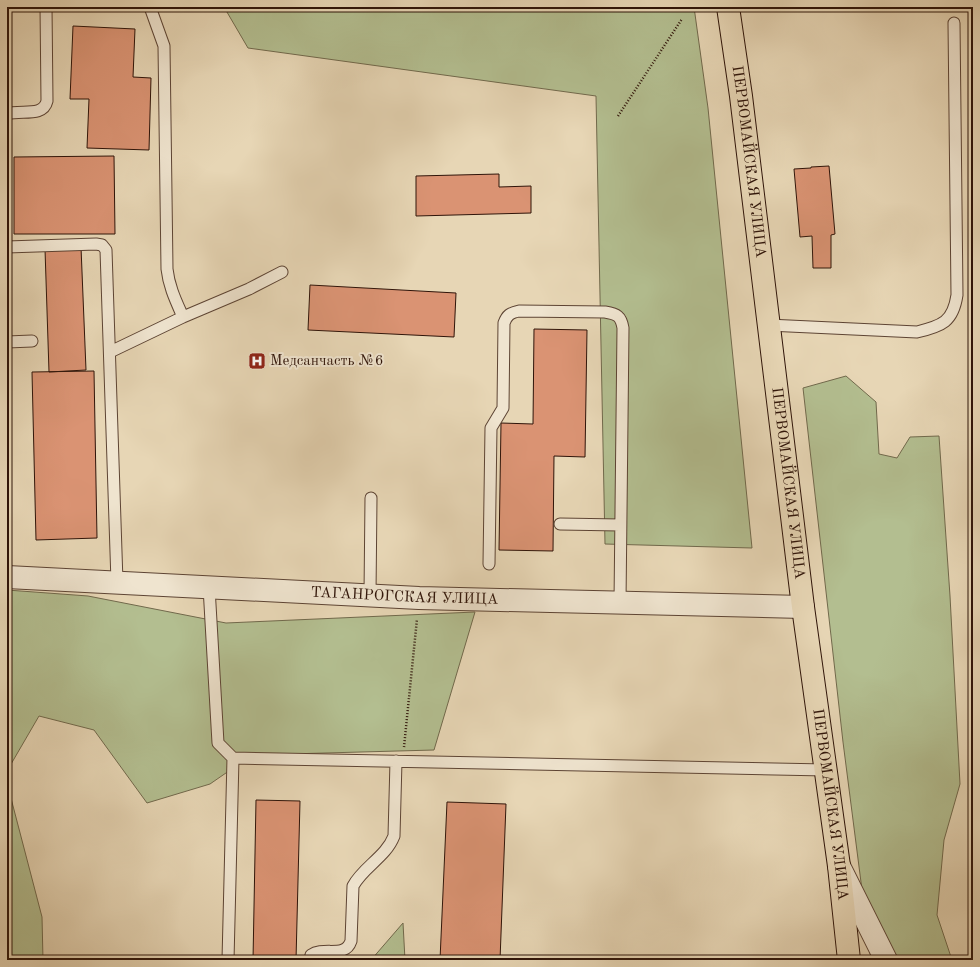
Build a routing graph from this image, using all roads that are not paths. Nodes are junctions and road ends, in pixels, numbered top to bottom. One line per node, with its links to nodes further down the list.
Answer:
1 (46, 7): 5 (lane)
2 (150, 7): 8 (lane)
3 (728, 7): 9 (main road, ПЕРВОМАЙСКАЯ УЛИЦА)
4 (954, 23): 9 (lane)
5 (7, 114)
6 (7, 247): 12 (lane)
7 (282, 272): 8 (lane)
8 (183, 317): 12 (lane)
9 (768, 325): 22 (main road, ПЕРВОМАЙСКАЯ УЛИЦА)
10 (32, 341): 11 (lane)
11 (7, 342)
12 (110, 352): 18 (lane)
13 (371, 498): 20 (lane)
14 (560, 524): 15 (lane)
15 (620, 525): 16 (lane); 21 (lane)
16 (489, 564)
17 (7, 577): 18 (street, ТАГАНРОГСКАЯ УЛИЦА)
18 (117, 582): 19 (street, ТАГАНРОГСКАЯ УЛИЦА)
19 (209, 587): 20 (street, ТАГАНРОГСКАЯ УЛИЦА); 23 (lane)
20 (370, 596): 21 (street, ТАГАНРОГСКАЯ УЛИЦА)
21 (620, 603): 22 (street, ТАГАНРОГСКАЯ УЛИЦА)
22 (803, 607): 25 (main road, ПЕРВОМАЙСКАЯ УЛИЦА)
23 (233, 758): 24 (lane); 27 (lane)
24 (399, 761): 25 (lane); 28 (lane)
25 (826, 770): 26 (main road, ПЕРВОМАЙСКАЯ УЛИЦА)
26 (839, 866): 29 (main road, ПЕРВОМАЙСКАЯ УЛИЦА); 30 (street)
27 (228, 960)
28 (310, 960)
29 (849, 960)
30 (886, 960)

